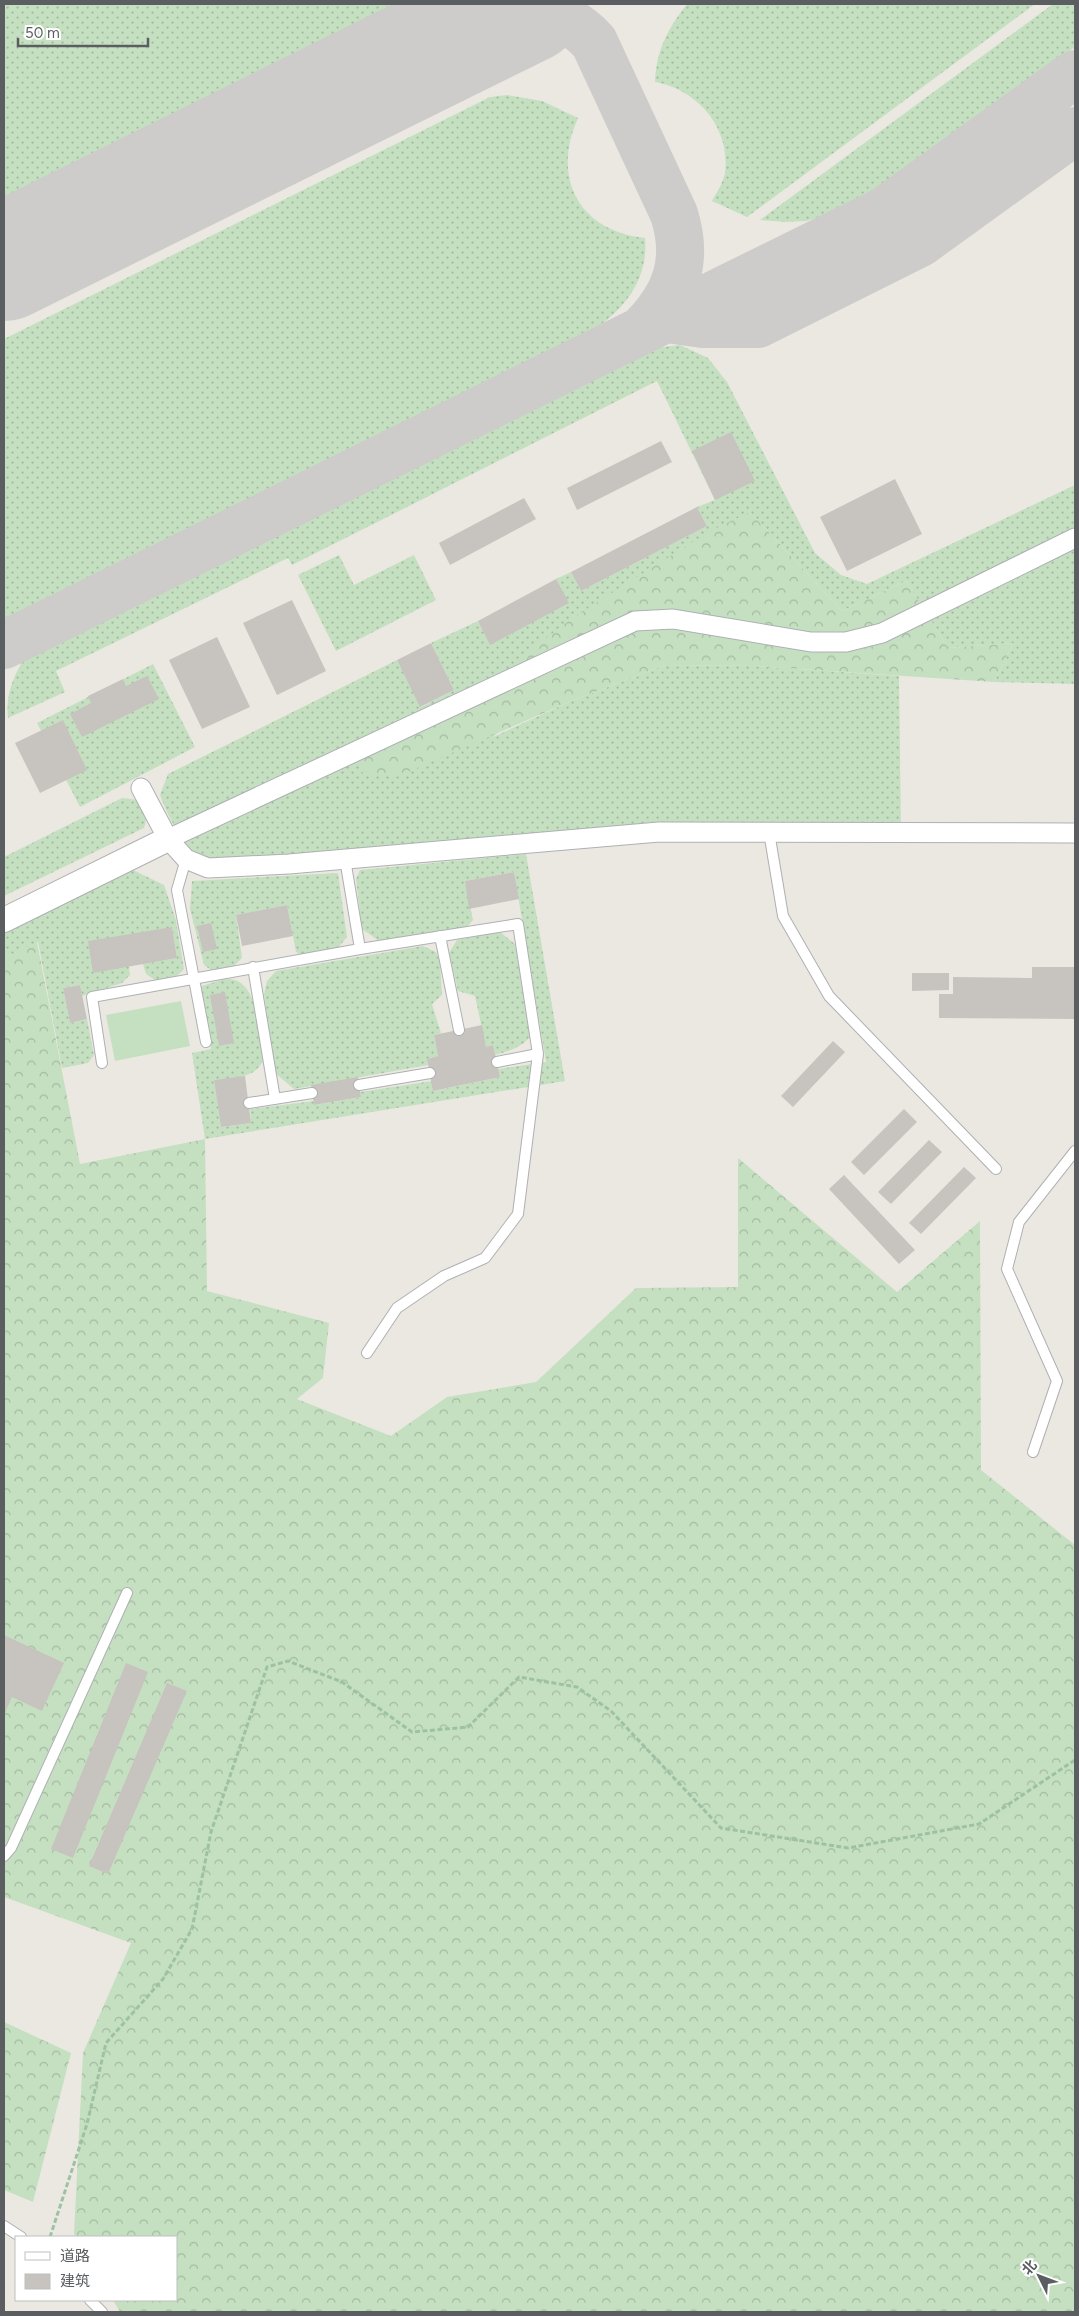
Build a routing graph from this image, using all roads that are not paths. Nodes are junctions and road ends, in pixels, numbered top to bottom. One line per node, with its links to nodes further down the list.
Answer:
1 (1075, 538): 5 (street)
2 (141, 788): 5 (street)
3 (769, 832): 4 (street); 7 (street); 24 (lane)
4 (1075, 833)
5 (168, 839): 6 (street); 8 (street)
6 (186, 859): 7 (street); 12 (lane)
7 (345, 859): 10 (lane)
8 (4, 920)
9 (440, 936): 10 (lane); 13 (lane); 15 (lane)
10 (360, 949): 11 (lane)
11 (253, 967): 12 (lane); 21 (lane)
12 (194, 978): 14 (lane); 17 (lane)
13 (459, 1030)
14 (206, 1042)
15 (538, 1054): 16 (lane); 25 (lane)
16 (497, 1062)
17 (102, 1063)
18 (430, 1073): 19 (lane)
19 (359, 1085)
20 (312, 1093): 21 (lane)
21 (275, 1099): 22 (lane)
22 (249, 1103)
23 (1075, 1151): 26 (lane)
24 (996, 1169)
25 (367, 1354)
26 (1032, 1452)
27 (128, 1593): 28 (lane)
28 (4, 1856)
29 (4, 2226): 30 (lane)
30 (19, 2236)
31 (91, 2301): 32 (lane)
32 (102, 2312)

